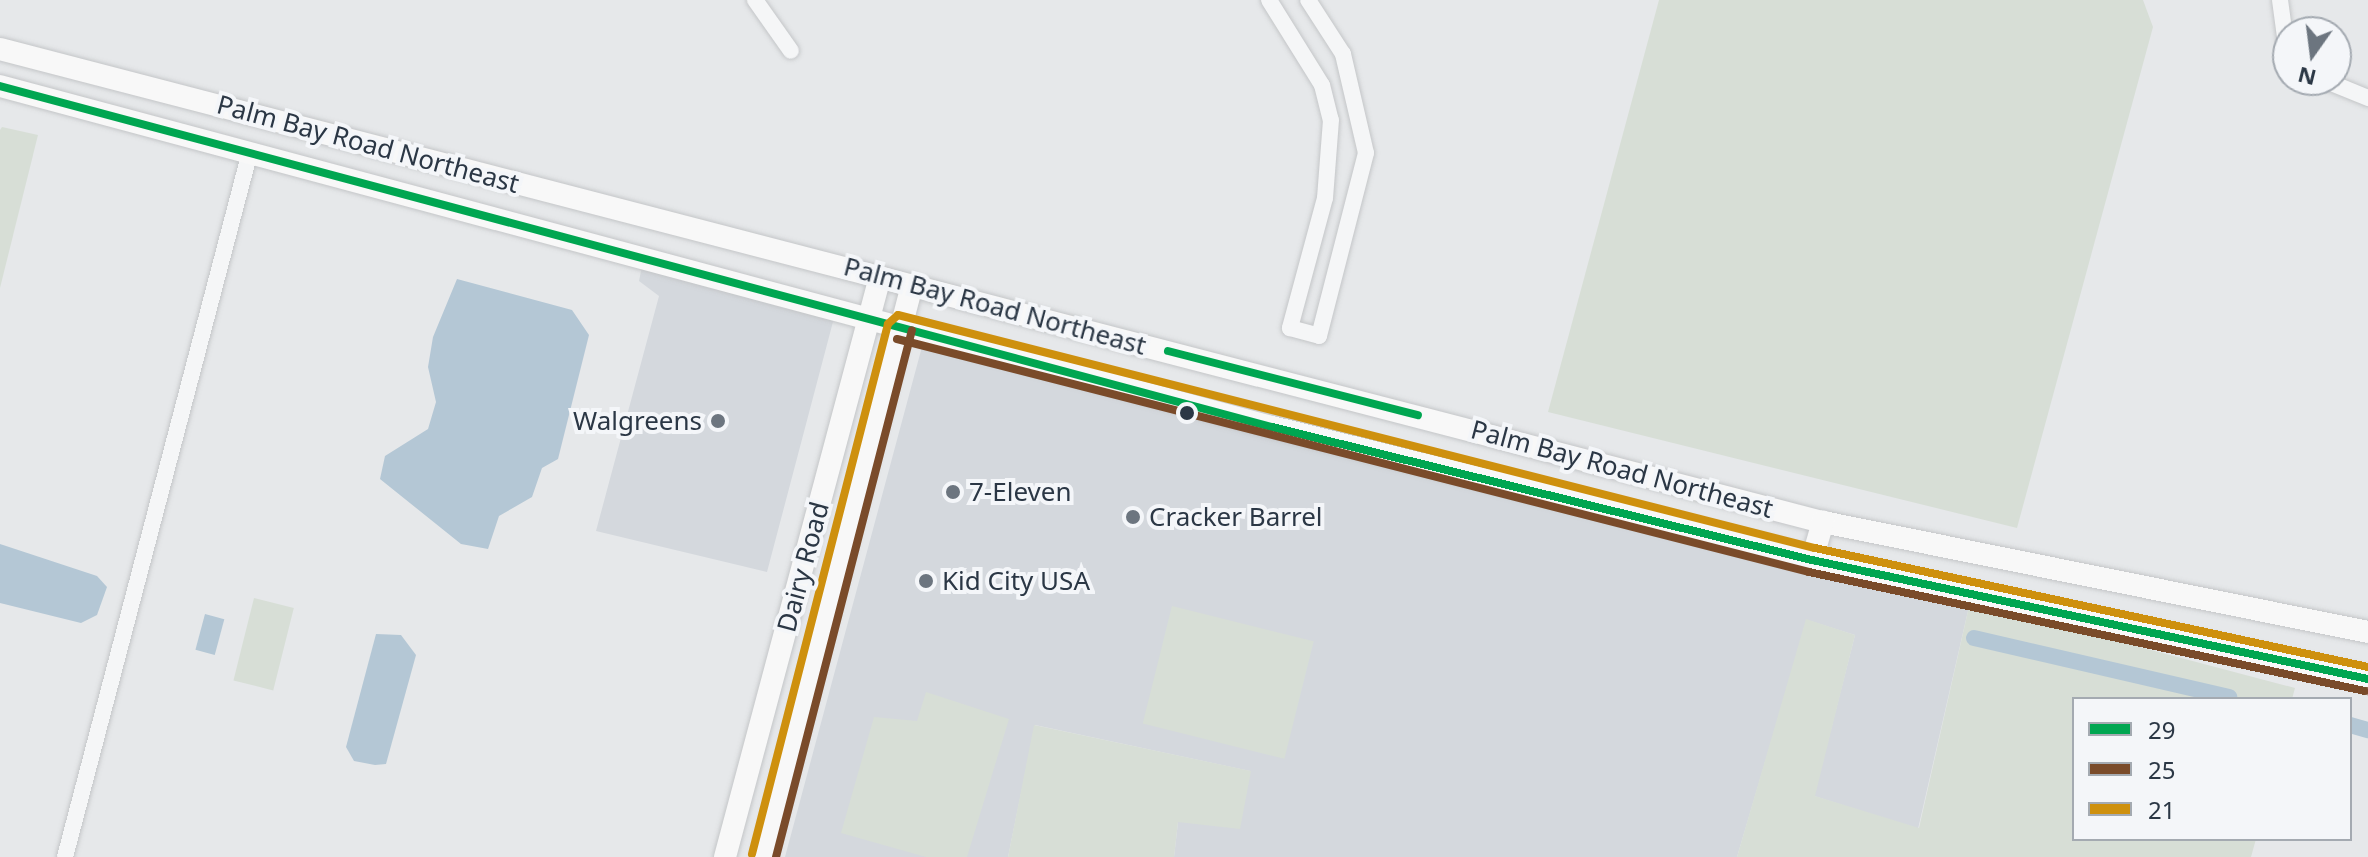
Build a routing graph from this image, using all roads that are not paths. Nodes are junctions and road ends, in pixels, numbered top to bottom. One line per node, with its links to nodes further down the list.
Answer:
1 (755, 0): 5 (street)
2 (1269, 0): 3 (street)
3 (1308, 0)
4 (0, 49): 7 (main road, Palm Bay Road Northeast)
5 (791, 51)
6 (0, 86): 8 (main road, Palm Bay Road Northeast)
7 (293, 124): 8 (main road); 9 (main road, Palm Bay Road Northeast)
8 (250, 152): 11 (main road, Palm Bay Road Northeast); 20 (street)
9 (880, 277): 10 (main road, Palm Bay Road Northeast); 11 (main road, Dairy Road)
10 (912, 285): 12 (main road, Dairy Road); 13 (main road, Palm Bay Road Northeast)
11 (868, 317): 12 (main road, Palm Bay Road Northeast); 18 (main road, Dairy Road)
12 (900, 327): 14 (main road, Palm Bay Road Northeast); 17 (main road, Dairy Road)
13 (1823, 522): 14 (main road); 15 (main road, Palm Bay Road Northeast)
14 (1812, 560): 16 (main road, Palm Bay Road Northeast)
15 (2368, 632)
16 (2368, 679)
17 (781, 789): 18 (main road); 19 (main road, Dairy Road)
18 (736, 820): 21 (main road, Dairy Road)
19 (771, 829): 21 (main road); 22 (main road, Dairy Road)
20 (65, 857)
21 (726, 857)
22 (764, 857)

